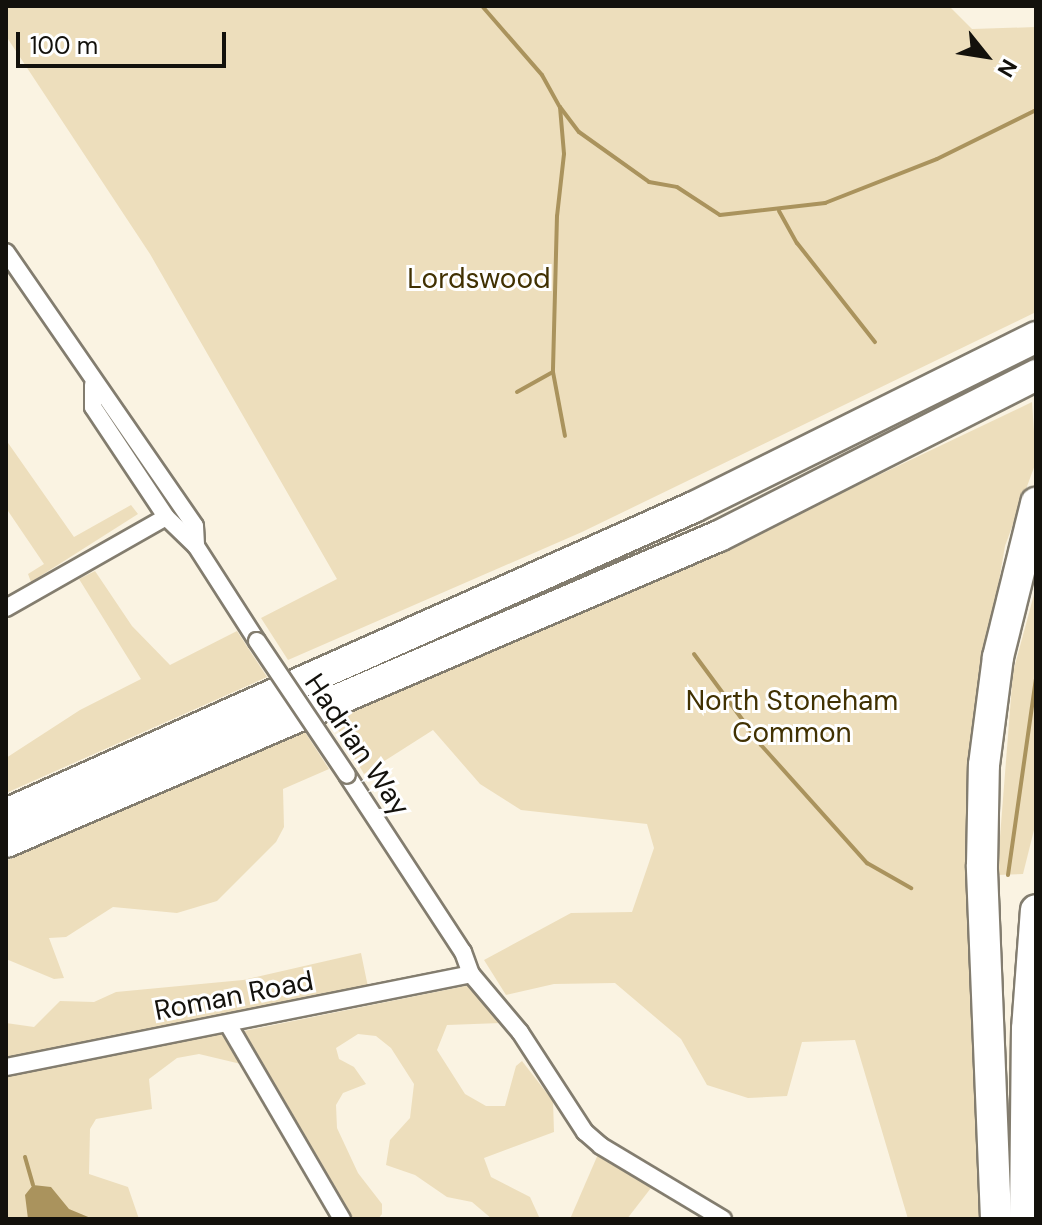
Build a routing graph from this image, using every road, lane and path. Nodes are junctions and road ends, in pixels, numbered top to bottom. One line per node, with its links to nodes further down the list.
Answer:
1 (6, 252): 4 (street, Hadrian Way)
2 (1036, 337): 9 (highway)
3 (1036, 375): 10 (highway)
4 (93, 385): 6 (street, Hadrian Way); 7 (street, Hadrian Way)
5 (1036, 503): 17 (highway)
6 (166, 517): 7 (street, Hadrian Way); 8 (street)
7 (196, 546): 12 (street, Hadrian Way, bridge)
8 (6, 608)
9 (6, 814)
10 (6, 842)
11 (1036, 910): 18 (highway)
12 (471, 974): 13 (street, Roman Road); 16 (street, Hadrian Way)
13 (228, 1024): 14 (street, Roman Road); 15 (street)
14 (6, 1067)
15 (342, 1219)
16 (723, 1219)
17 (996, 1219)
18 (1025, 1219)

